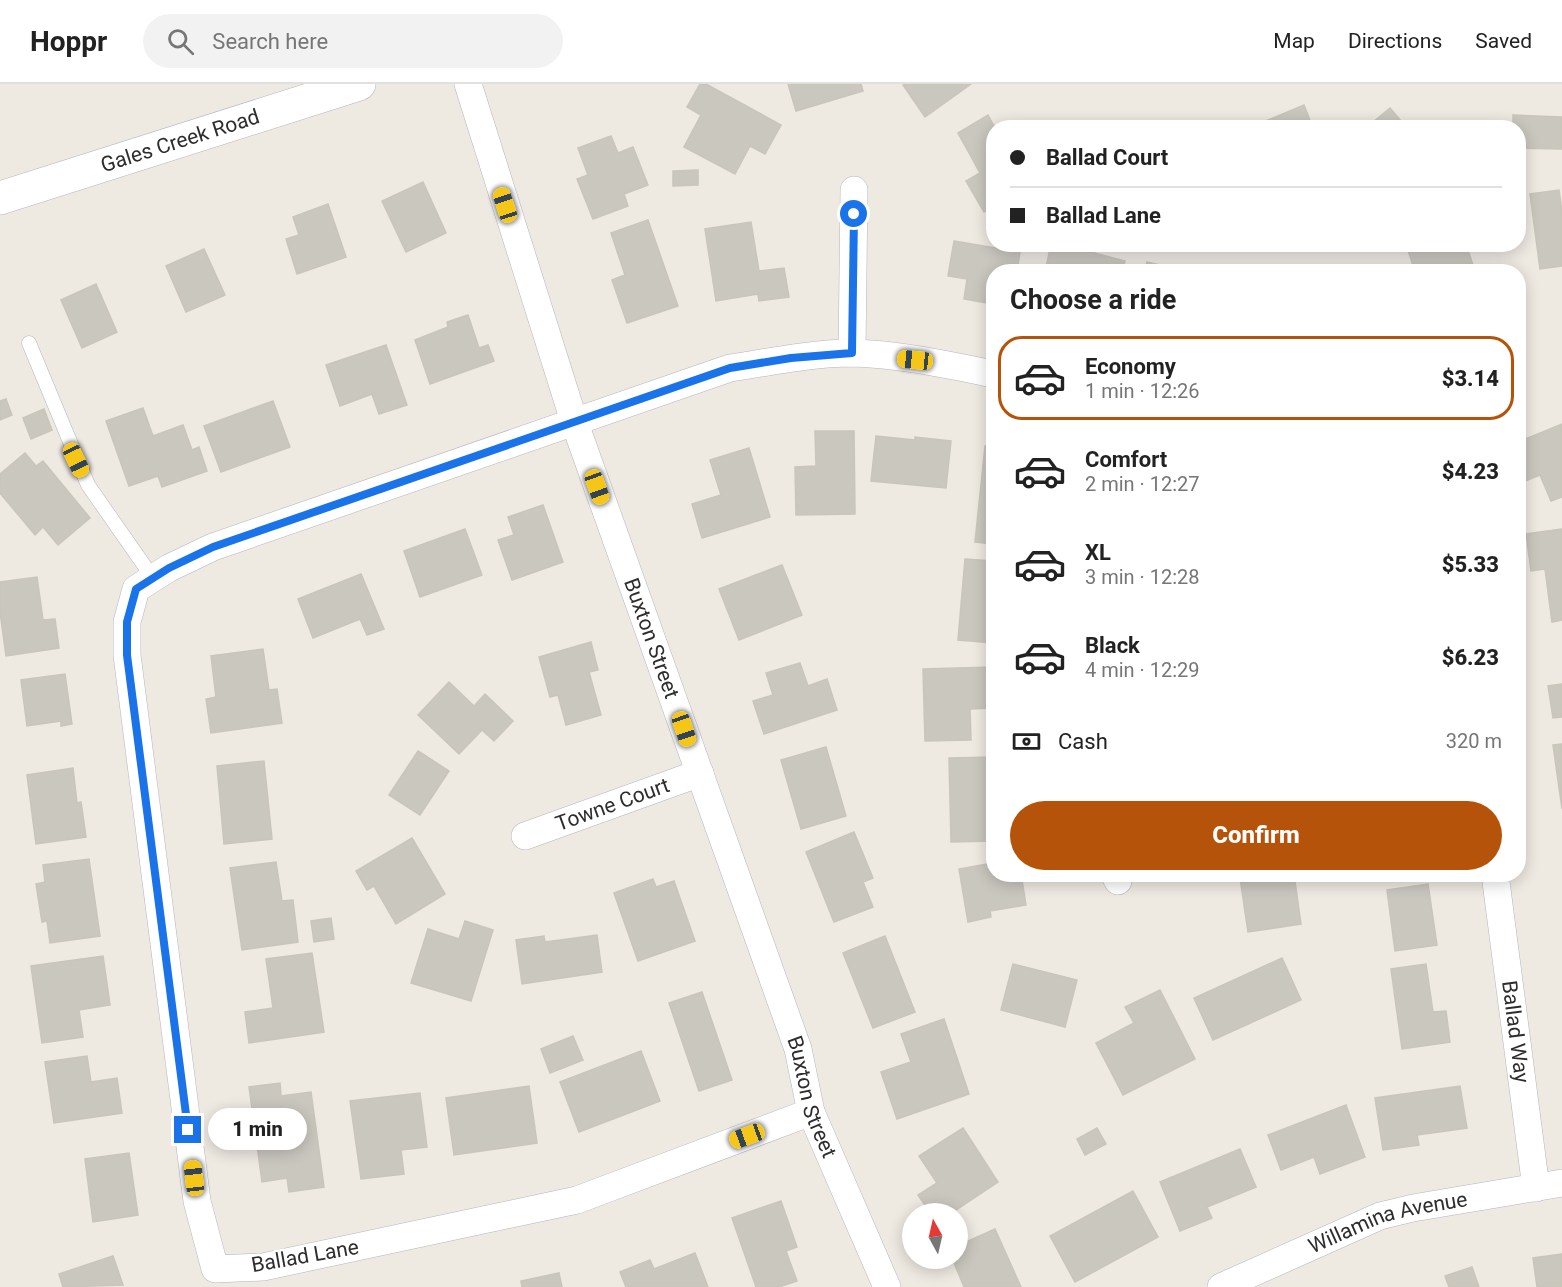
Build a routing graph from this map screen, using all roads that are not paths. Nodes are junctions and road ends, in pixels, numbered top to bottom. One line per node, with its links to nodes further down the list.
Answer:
1 (359, 84): 4 (main road, Gales Creek Road)
2 (468, 84): 8 (street, Buxton Street)
3 (854, 190): 6 (street)
4 (0, 198)
5 (28, 343): 9 (lane)
6 (852, 353): 7 (street); 8 (street)
7 (986, 373)
8 (573, 421): 9 (street); 10 (street, Buxton Street)
9 (145, 583): 13 (street, Ballad Lane)
10 (700, 773): 11 (street, Towne Court); 13 (street, Buxton Street)
11 (525, 836)
12 (1496, 882): 14 (street, Ballad Way)
13 (811, 1112): 15 (street, Buxton Street)
14 (1549, 1186): 16 (street, Willamina Avenue)
15 (887, 1287)
16 (1221, 1287)

